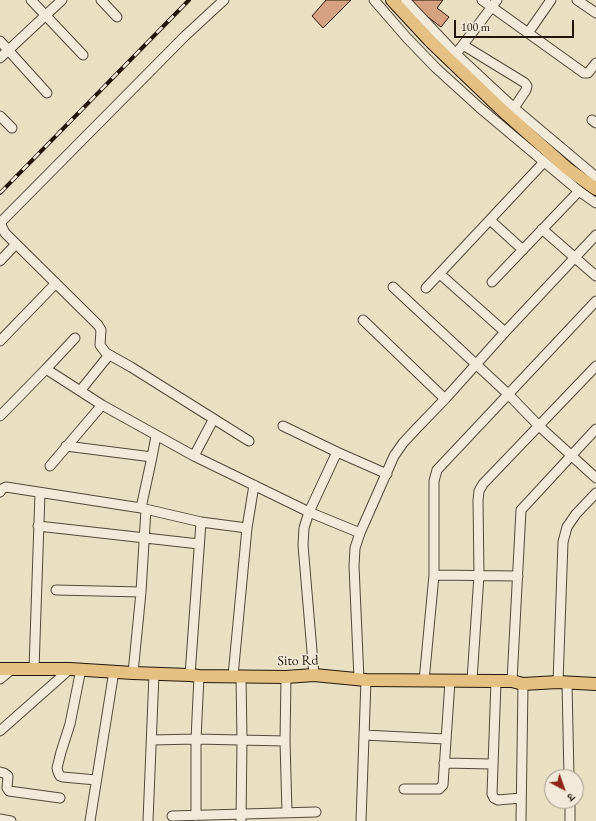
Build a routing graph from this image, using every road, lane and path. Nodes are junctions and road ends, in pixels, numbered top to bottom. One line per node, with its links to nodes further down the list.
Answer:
1 (31, 0): 13 (street)
2 (62, 0): 13 (street)
3 (101, 0): 14 (street)
4 (224, 0): 35 (street)
5 (374, 0): 27 (street)
6 (392, 0): 29 (main road)
7 (405, 0): 19 (street)
8 (482, 0): 11 (street)
9 (551, 0): 15 (street)
10 (577, 0): 12 (street)
11 (495, 3): 15 (street); 17 (street)
12 (596, 13)
13 (45, 16): 18 (street); 20 (street)
14 (117, 18)
15 (528, 33): 22 (street)
16 (0, 41): 18 (street)
17 (463, 45): 19 (street); 24 (street)
18 (9, 50): 21 (street); 23 (street)
19 (456, 54): 24 (street)
20 (83, 55)
21 (0, 58)
22 (596, 63)
23 (47, 93)
24 (514, 108): 28 (street)
25 (0, 116): 26 (street)
26 (12, 128)
27 (544, 162): 30 (street); 32 (street)
28 (596, 177)
29 (596, 188)
30 (579, 190): 31 (street); 33 (street)
31 (596, 203)
32 (490, 220): 36 (street); 39 (street)
33 (542, 229): 36 (street); 37 (street)
34 (596, 235): 37 (street)
35 (16, 244): 38 (street); 42 (street)
36 (523, 250): 41 (street)
37 (575, 258): 40 (street); 47 (street)
38 (0, 261)
39 (440, 274): 44 (street); 47 (street)
40 (596, 276)
41 (492, 282)
42 (56, 283): 49 (street); 50 (street)
43 (393, 286): 51 (street)
44 (426, 288)
45 (596, 302): 55 (street)
46 (363, 320): 56 (street)
47 (505, 332): 51 (street)
48 (75, 338): 53 (street)
49 (0, 341)
50 (110, 355): 54 (street); 59 (street)
51 (476, 365): 55 (street); 56 (street)
52 (596, 366): 61 (street)
53 (46, 370): 54 (street); 58 (street)
54 (80, 391): 57 (street)
55 (508, 394): 61 (street); 85 (street)
56 (444, 399): 71 (street)
57 (102, 405): 63 (street); 65 (street)
58 (0, 416)
59 (213, 420): 64 (street); 67 (street)
60 (282, 426): 66 (street)
61 (539, 426): 68 (street); 86 (street)
62 (596, 429): 68 (street)
63 (156, 436): 67 (street); 69 (street)
64 (249, 441)
65 (66, 446): 69 (street); 70 (street)
66 (337, 452): 71 (street); 78 (street)
67 (194, 456): 73 (street)
68 (571, 456): 72 (street); 87 (street)
69 (152, 457): 77 (street)
70 (50, 466)
71 (387, 474): 82 (street)
72 (596, 478)
73 (254, 485): 78 (street); 81 (street)
74 (0, 492): 75 (street)
75 (40, 493): 77 (street); 80 (street)
76 (596, 493): 107 (street)
77 (143, 508): 79 (street); 83 (street)
78 (309, 512): 82 (street); 96 (street)
79 (200, 522): 81 (street); 84 (street)
80 (38, 526): 83 (street); 91 (street)
81 (247, 528): 98 (street)
82 (360, 533): 101 (street)
83 (144, 537): 84 (street); 89 (street)
84 (200, 544): 97 (street)
85 (434, 575): 86 (street); 103 (street)
86 (479, 575): 87 (street); 102 (street)
87 (518, 576): 106 (street)
88 (56, 590): 89 (street)
89 (141, 592): 94 (street)
90 (6, 669): 91 (main road, Sito Rd); 100 (street)
91 (34, 669): 92 (main road, Sito Rd)
92 (76, 669): 93 (main road, Sito Rd); 109 (street); 120 (street)
93 (114, 671): 94 (main road, Sito Rd); 120 (street)
94 (133, 673): 95 (main road, Sito Rd)
95 (154, 674): 97 (main road, Sito Rd); 113 (street)
96 (314, 675): 99 (main road, Sito Rd); 101 (main road, Sito Rd)
97 (194, 676): 98 (main road, Sito Rd); 111 (street)
98 (237, 676): 99 (main road, Sito Rd); 114 (street)
99 (286, 677): 115 (street)
100 (0, 679)
101 (362, 679): 103 (main road, Sito Rd); 110 (street)
102 (472, 680): 104 (main road, Sito Rd); 105 (main road, Sito Rd)
103 (424, 681): 104 (main road, Sito Rd)
104 (450, 681): 112 (street)
105 (496, 681): 106 (main road, Sito Rd); 117 (street)
106 (518, 682): 107 (main road, Sito Rd); 123 (street)
107 (563, 683): 108 (main road, Sito Rd); 118 (street)
108 (596, 684)
109 (0, 731)
110 (364, 735): 112 (street); 134 (street)
111 (196, 739): 113 (street); 114 (street); 128 (street)
112 (445, 739): 116 (street)
113 (152, 740): 133 (street)
114 (242, 740): 115 (street); 129 (street)
115 (285, 741): 126 (street)
116 (444, 763): 117 (street); 121 (street)
117 (492, 764): 123 (street)
118 (568, 769)
119 (0, 772): 122 (street)
120 (96, 780): 132 (street)
121 (404, 788)
122 (60, 798)
123 (521, 798): 135 (street)
124 (570, 809): 136 (street)
125 (316, 812): 126 (street)
126 (287, 813): 129 (street)
127 (172, 816): 128 (street)
128 (196, 816): 129 (street)
129 (241, 818)
130 (0, 819): 131 (street)
131 (11, 821)
132 (90, 821)
133 (148, 821)
134 (361, 821)
135 (521, 821)
136 (570, 821)

